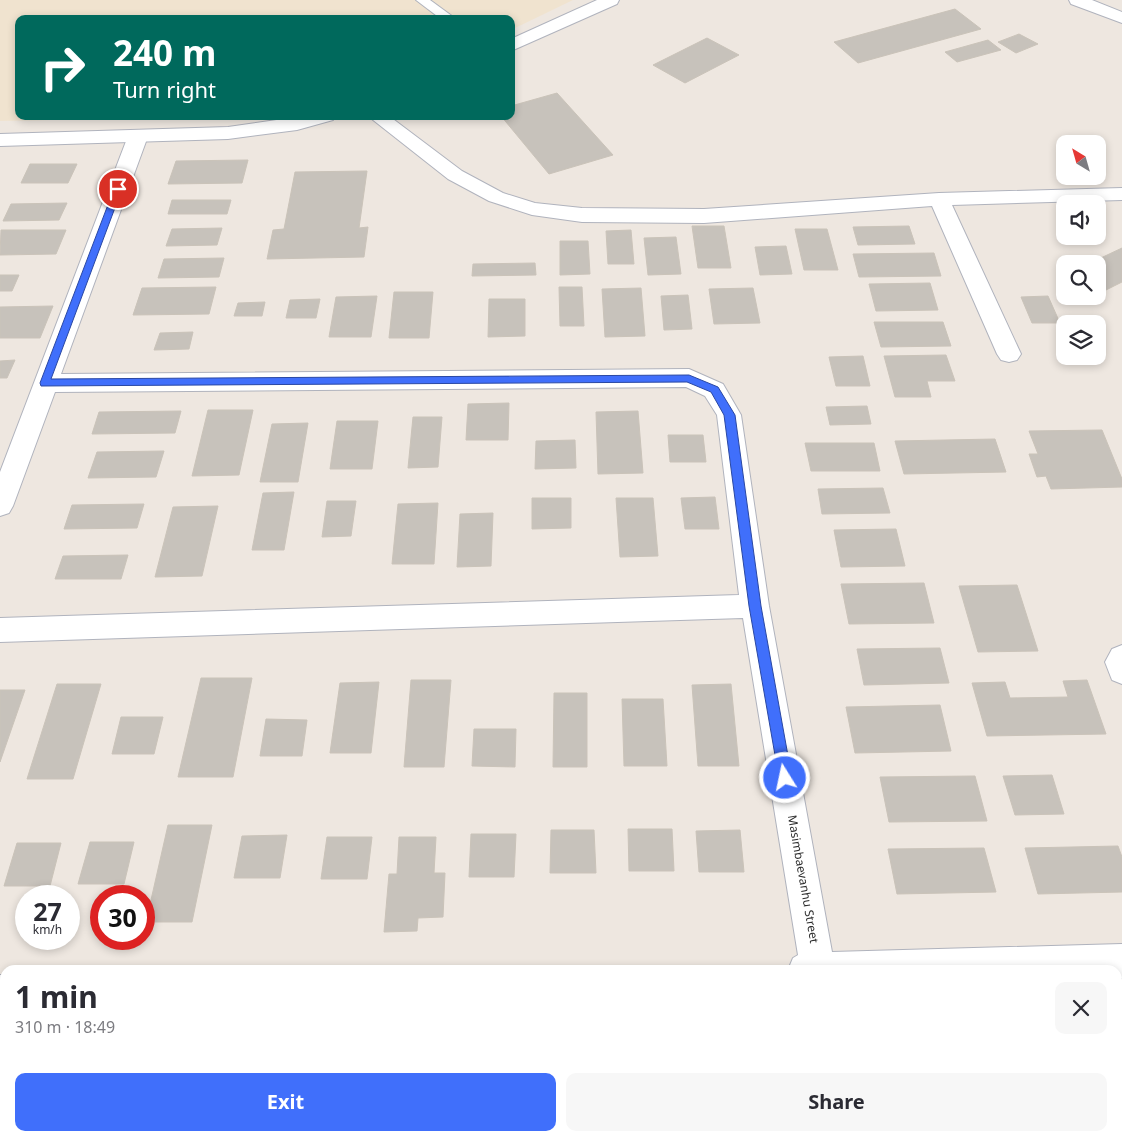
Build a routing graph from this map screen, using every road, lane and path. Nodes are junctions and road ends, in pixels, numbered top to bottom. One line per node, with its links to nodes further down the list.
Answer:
1 (422, 0): 4 (lane)
2 (611, 0): 6 (street)
3 (1077, 0): 5 (street)
4 (444, 15)
5 (1122, 18)
6 (515, 44)
7 (312, 120): 9 (street)
8 (382, 120): 12 (street)
9 (138, 136): 10 (street); 14 (street)
10 (0, 140)
11 (1122, 194): 12 (street)
12 (939, 199): 13 (street)
13 (1009, 354)
14 (45, 383): 15 (street); 16 (street, Masimbaevanhu Street)
15 (0, 506)
16 (755, 606): 17 (street); 21 (street, Masimbaevanhu Street)
17 (0, 630)
18 (1122, 658): 19 (street)
19 (1122, 671)
20 (1122, 961): 22 (street)
21 (817, 965)
22 (987, 965)

